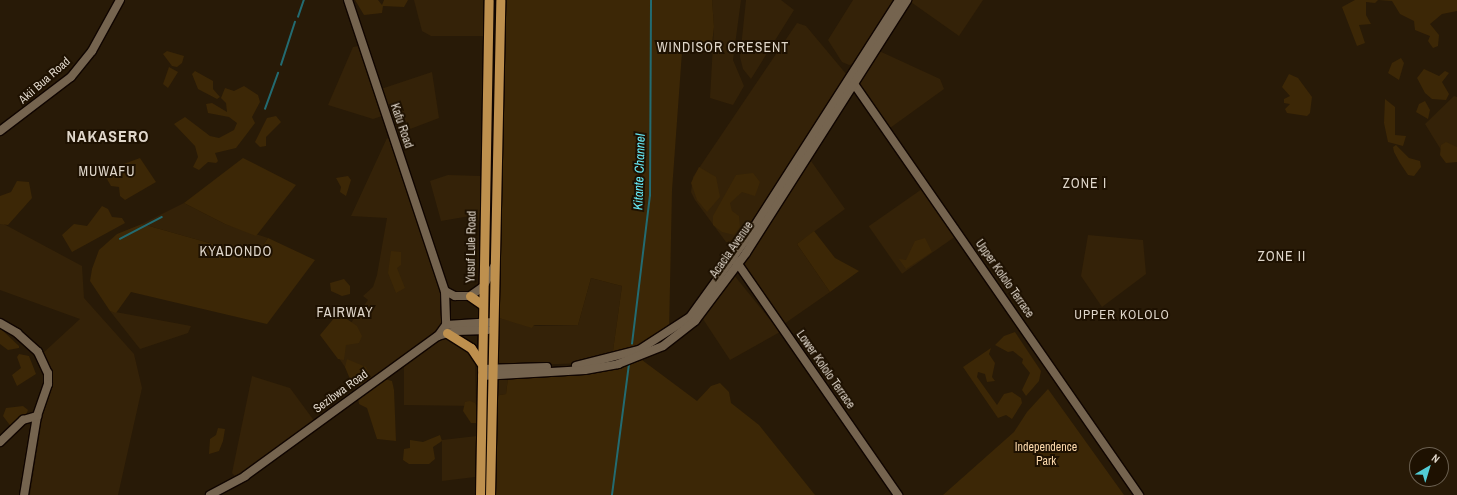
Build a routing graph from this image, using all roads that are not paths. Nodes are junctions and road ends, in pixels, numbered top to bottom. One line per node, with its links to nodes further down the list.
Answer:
1 (120, 0): 9 (main road, Akii Bua Road)
2 (348, 0): 12 (main road, Kafu Road)
3 (489, 0): 10 (main road, Yusuf Lule Road)
4 (500, 0): 11 (main road, Yusuf Lule Road)
5 (899, 0): 7 (main road, Acacia Avenue)
6 (907, 0): 8 (main road, Acacia Avenue)
7 (850, 77): 8 (main road, Upper Kololo Terrace); 13 (main road, Acacia Avenue)
8 (855, 85): 13 (main road, Acacia Avenue); 35 (main road, Upper Kololo Terrace)
9 (0, 131)
10 (486, 160): 11 (main road); 15 (main road, Yusuf Lule Road)
11 (498, 163): 14 (main road, Yusuf Lule Road)
12 (434, 260): 15 (main road, Kafu Road); 16 (main road, Kafu Road)
13 (736, 261): 23 (main road, Acacia Avenue); 34 (main road, Lower Kololo Terrace)
14 (495, 265): 15 (main road, Kafu Road); 21 (main road, Yusuf Lule Road)
15 (483, 283): 17 (main road, Kafu Road); 18 (main road, Yusuf Lule Road)
16 (445, 291): 17 (main road); 22 (main road, Kafu Road)
17 (470, 296): 18 (main road)
18 (483, 306): 20 (main road, Yusuf Lule Road)
19 (0, 323): 24 (main road)
20 (482, 325): 21 (main road, Sezibwa Road); 22 (main road, Sezibwa Road); 23 (main road, Yusuf Lule Road)
21 (493, 326): 23 (main road, Yusuf Lule Road)
22 (447, 329): 23 (main road); 31 (main road, Sezibwa Road)
23 (486, 371): 25 (main road, Yusuf Lule Road); 26 (main road, Yusuf Lule Road)
24 (37, 416): 27 (main road); 30 (main road)
25 (480, 434): 26 (main road); 29 (main road, Yusuf Lule Road)
26 (491, 434): 28 (main road, Yusuf Lule Road)
27 (0, 442)
28 (490, 481): 29 (main road); 33 (main road, Yusuf Lule Road)
29 (480, 482): 32 (main road, Yusuf Lule Road)
30 (24, 495)
31 (210, 495)
32 (480, 495)
33 (490, 495)
34 (898, 495)
35 (1139, 495)

